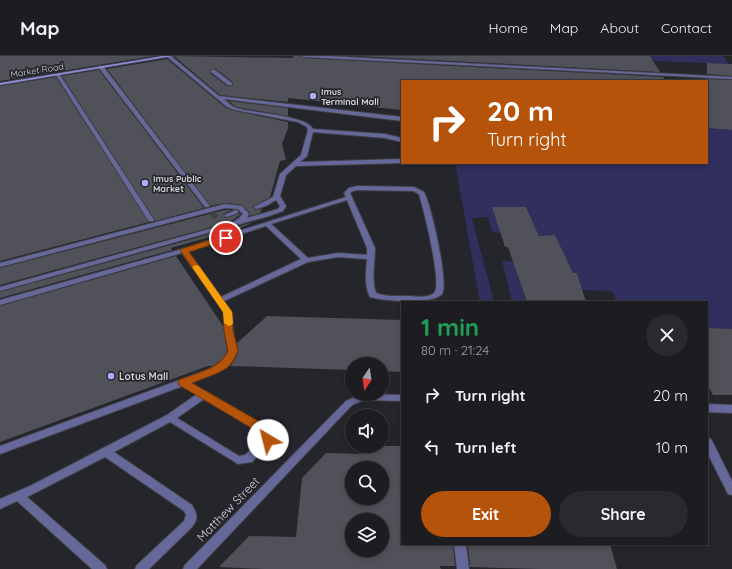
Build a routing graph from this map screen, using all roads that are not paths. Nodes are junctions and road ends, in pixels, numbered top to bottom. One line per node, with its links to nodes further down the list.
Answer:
1 (170, 56): 3 (street, Market Road); 9 (street)
2 (303, 56): 6 (street)
3 (101, 68): 5 (street, Market Road); 17 (street)
4 (213, 71): 8 (street)
5 (58, 75): 7 (street, Market Road); 21 (street)
6 (732, 78)
7 (0, 84)
8 (230, 84)
9 (217, 96): 10 (street); 11 (street)
10 (401, 119)
11 (311, 130): 12 (street); 14 (street)
12 (401, 140)
13 (401, 161): 14 (street)
14 (296, 164): 15 (street)
15 (277, 197): 18 (street); 22 (street)
16 (348, 198): 23 (street); 25 (street); 25 (street)
17 (207, 206)
18 (257, 207)
19 (236, 212): 20 (street)
20 (226, 215)
21 (151, 220)
22 (233, 224): 27 (street); 28 (street)
23 (268, 225): 24 (street); 26 (street)
24 (184, 250): 29 (street); 30 (street)
25 (372, 257): 26 (street)
26 (306, 260): 29 (street)
27 (0, 266)
28 (0, 289)
29 (219, 300): 31 (street)
30 (0, 303)
31 (183, 382): 32 (street); 38 (street)
32 (204, 394): 36 (street); 36 (street)
33 (401, 398): 46 (street, Matthew Street)
34 (708, 408): 35 (street)
35 (732, 409)
36 (170, 418): 39 (street)
37 (708, 444): 40 (street)
38 (0, 450)
39 (106, 452): 41 (street); 45 (street)
40 (732, 491)
41 (19, 496): 42 (street); 44 (street)
42 (0, 504)
43 (460, 545): 47 (street)
44 (101, 569)
45 (141, 569)
46 (189, 569)
47 (463, 569)

